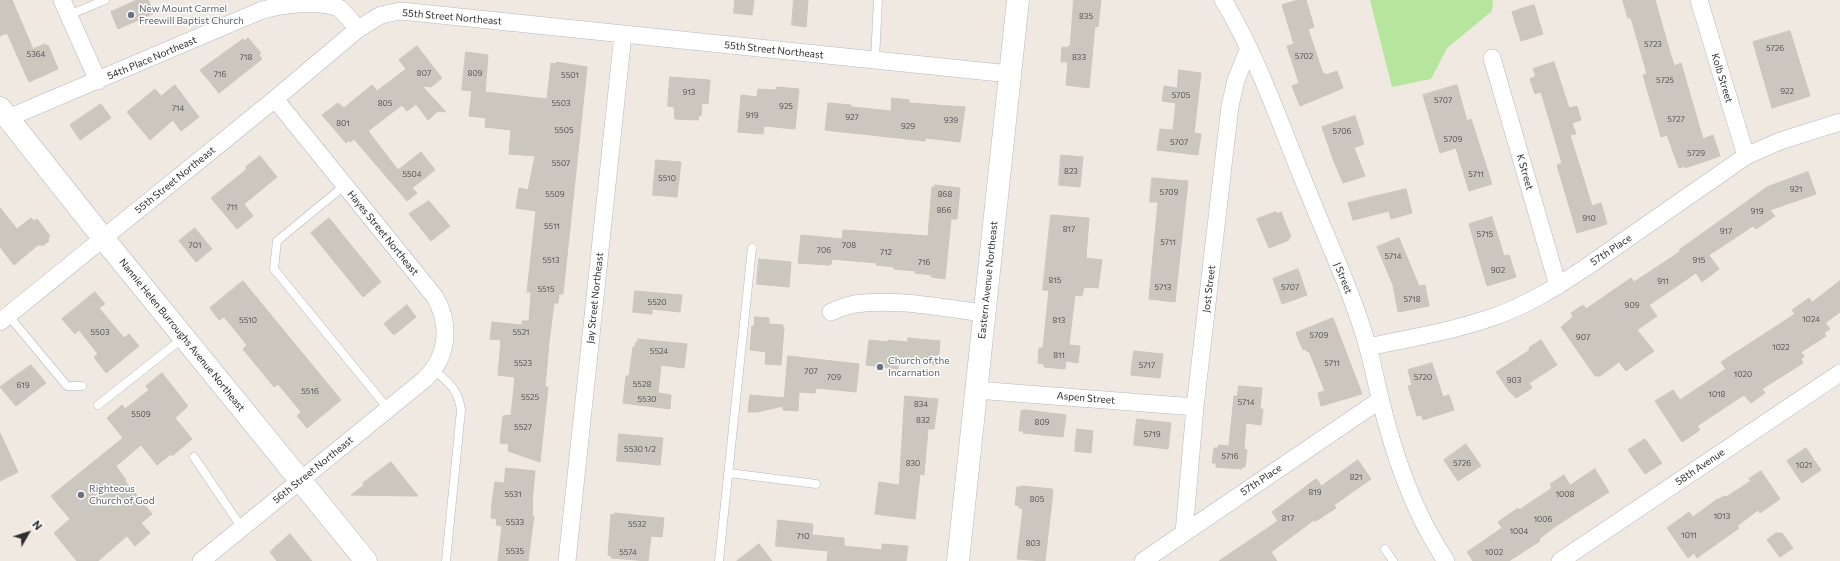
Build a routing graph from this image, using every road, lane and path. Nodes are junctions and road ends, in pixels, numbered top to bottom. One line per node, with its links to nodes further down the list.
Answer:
1 (105, 0): 8 (lane)
2 (878, 0): 13 (lane)
3 (1018, 0): 14 (main road, Eastern Avenue Northeast)
4 (1223, 0): 11 (street, J Street)
5 (1699, 0): 19 (street, Kolb Street)
6 (258, 5): 9 (street, 54th Place Northeast); 15 (street, 54th Place Northeast)
7 (411, 6): 9 (street, 55th Street Northeast); 10 (street, 55th Street Northeast)
8 (65, 7): 15 (street)
9 (358, 29): 16 (street, 55th Street Northeast)
10 (623, 34): 13 (street, 55th Street Northeast); 47 (street, Jay Street Northeast)
11 (1249, 48): 28 (street, J Street); 35 (street, Jost Street)
12 (1492, 58): 23 (street, K Street)
13 (874, 60): 14 (street, 55th Street Northeast)
14 (1010, 74): 25 (main road, Eastern Avenue Northeast)
15 (98, 81): 17 (street, 54th Place Northeast)
16 (275, 99): 20 (street, Hayes Street Northeast); 21 (street, 55th Street Northeast)
17 (3, 115): 21 (main road, Nannie Helen Burroughs Avenue Northeast)
18 (1840, 122): 19 (street, 57th Place)
19 (1746, 156): 23 (street, 57th Place)
20 (344, 186): 30 (street, Hayes Street Northeast); 36 (lane)
21 (103, 238): 26 (street, 55th Street Northeast); 27 (main road, Nannie Helen Burroughs Avenue Northeast)
22 (752, 248): 38 (lane)
23 (1558, 286): 28 (street, 57th Place)
24 (831, 312): 25 (street)
25 (984, 314): 32 (main road, Eastern Avenue Northeast)
26 (4, 319): 31 (lane)
27 (184, 337): 34 (lane); 39 (main road, Nannie Helen Burroughs Avenue Northeast)
28 (1368, 347): 33 (street, J Street)
29 (1840, 373): 53 (street, 58th Avenue)
30 (429, 374): 36 (street, 56th Street Northeast); 46 (lane)
31 (82, 386)
32 (976, 390): 35 (street, Aspen Street); 49 (main road, Eastern Avenue Northeast)
33 (1380, 400): 42 (street, 57th Place); 52 (street, J Street)
34 (98, 405)
35 (1195, 407): 42 (street, Jost Street)
36 (389, 410): 39 (street, 56th Street Northeast)
37 (194, 457): 41 (lane)
38 (729, 473): 40 (lane); 48 (lane)
39 (300, 480): 41 (street, 56th Street Northeast); 45 (main road, Nannie Helen Burroughs Avenue Northeast)
40 (816, 484)
41 (242, 528): 44 (street, 56th Street Northeast)
42 (1184, 533): 50 (street, 57th Place)
43 (1385, 549): 51 (lane)
44 (201, 561)
45 (366, 561)
46 (446, 561)
47 (567, 561)
48 (719, 561)
49 (958, 561)
50 (1143, 561)
51 (1393, 561)
52 (1446, 561)
53 (1560, 561)

